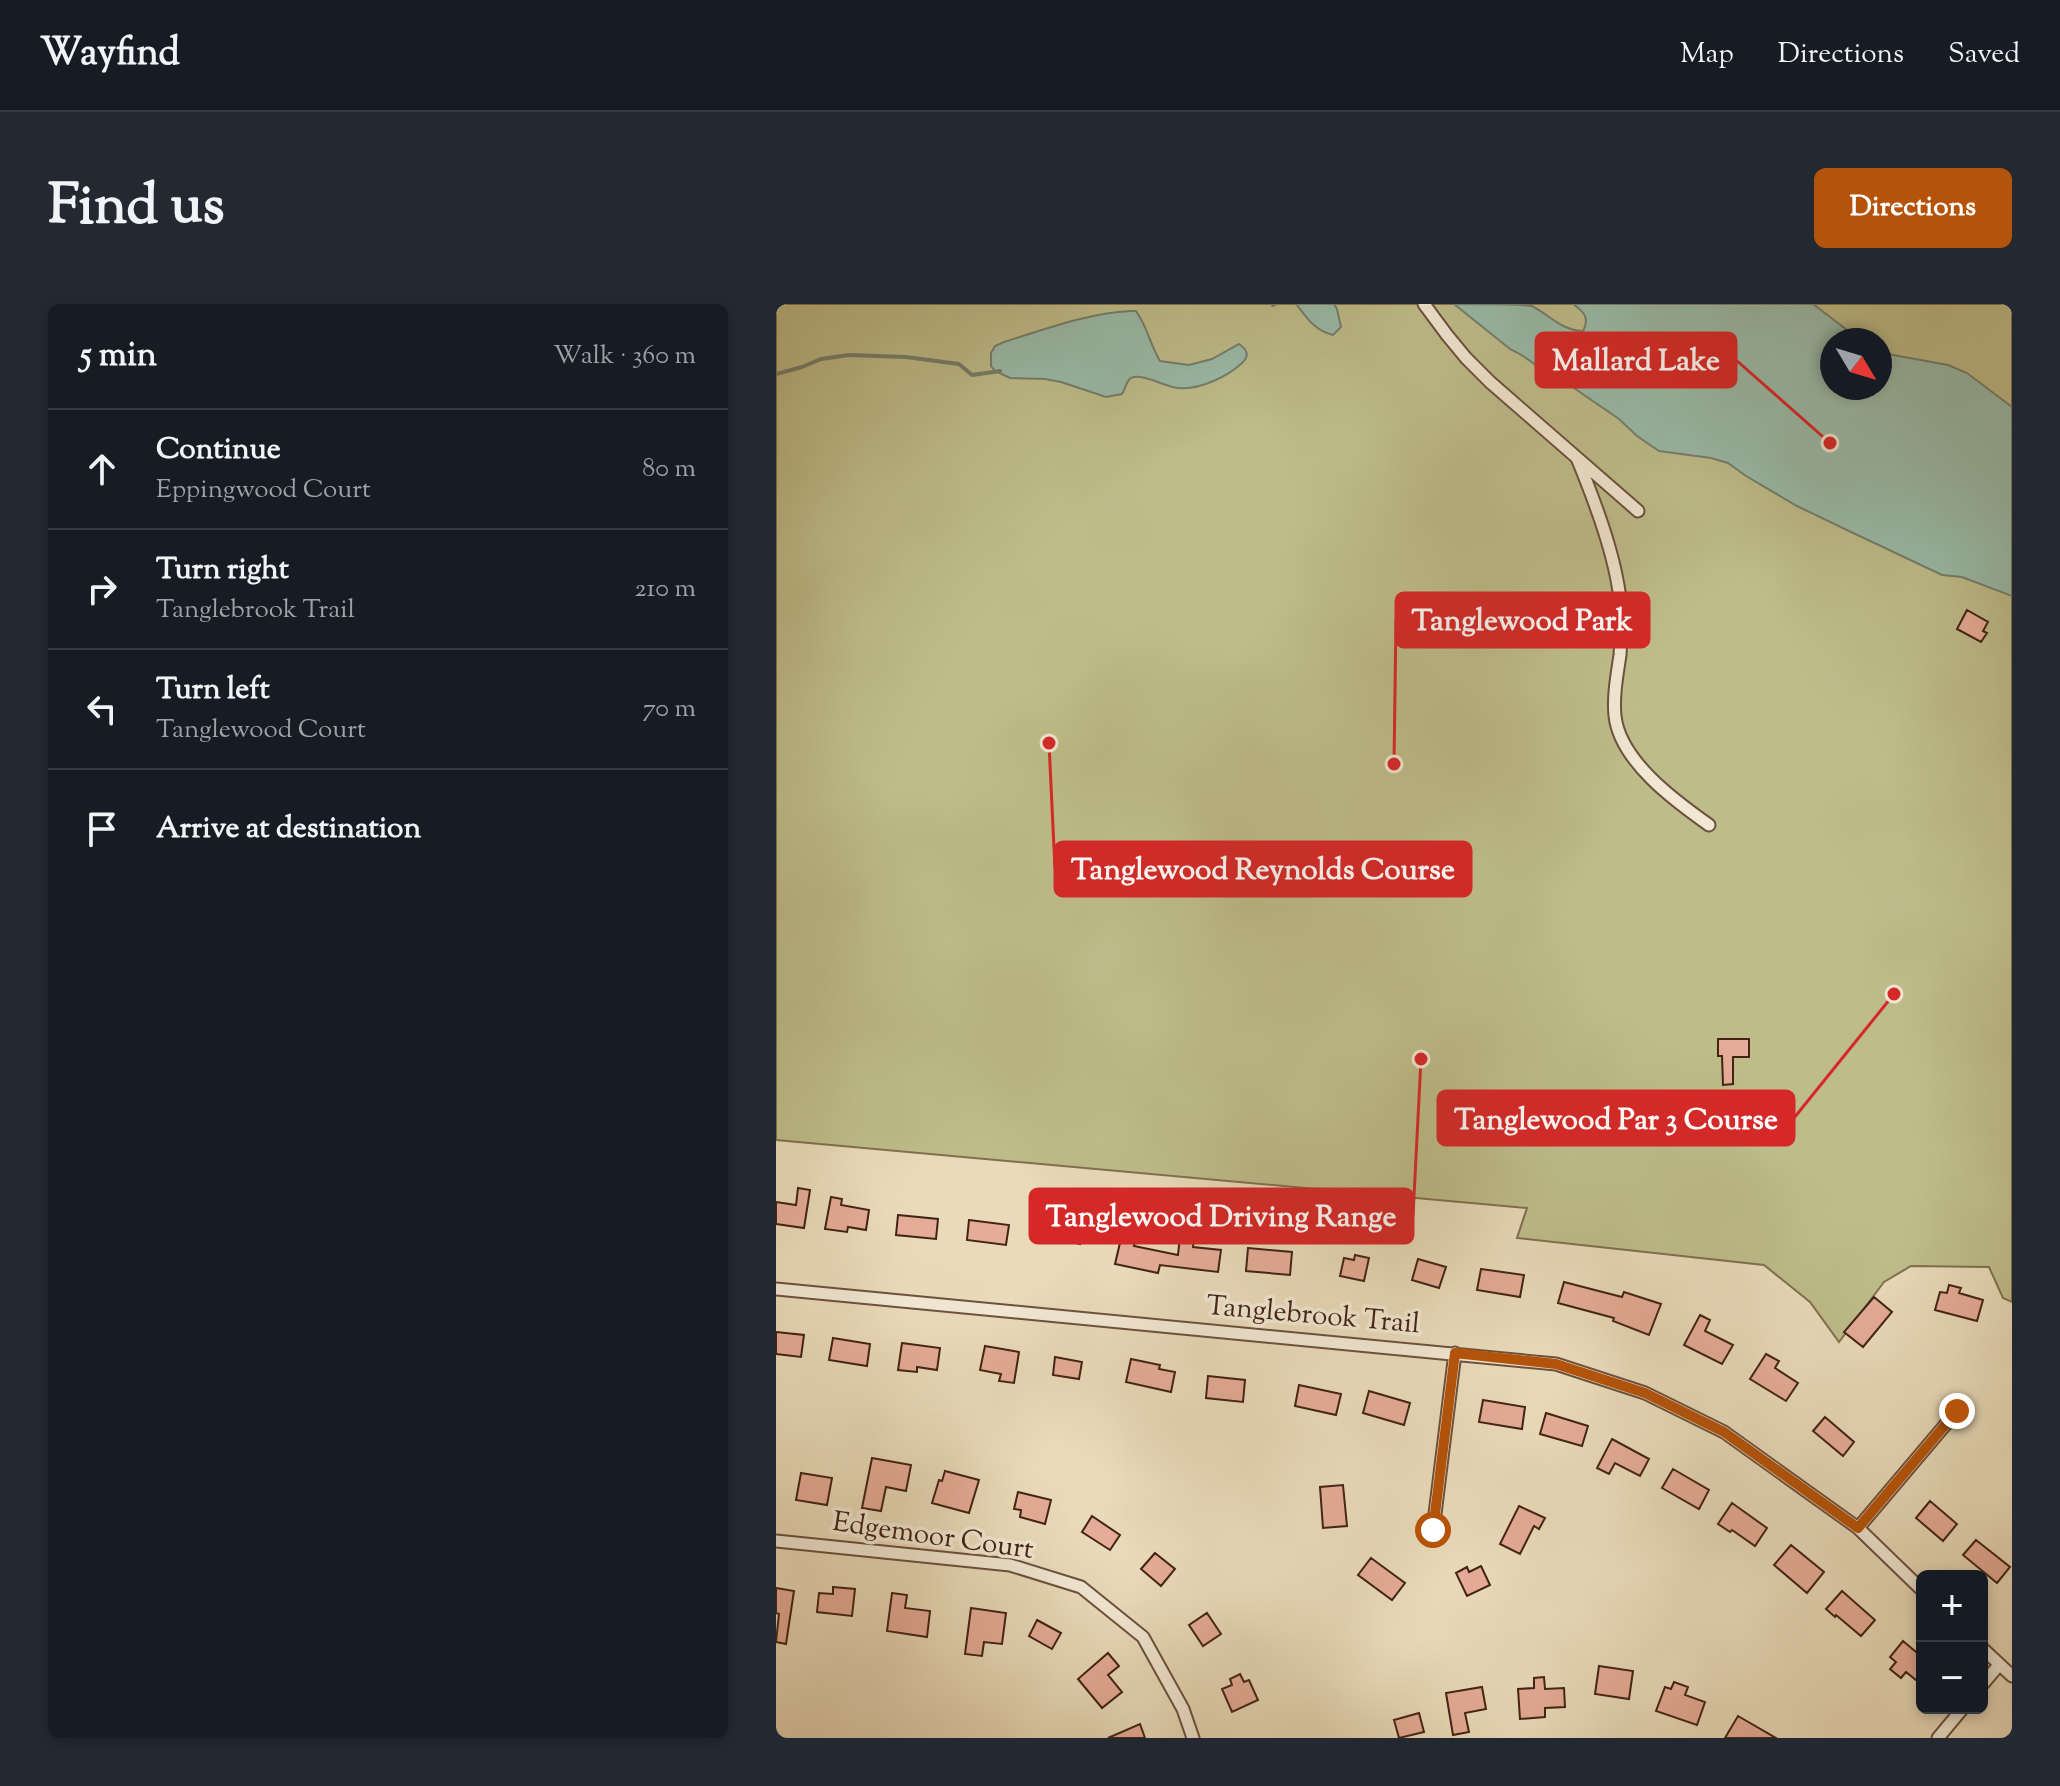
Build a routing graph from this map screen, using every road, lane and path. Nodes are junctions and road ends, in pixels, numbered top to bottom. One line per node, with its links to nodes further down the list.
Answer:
1 (1424, 304): 2 (street)
2 (1577, 458): 3 (street); 4 (street)
3 (1638, 511)
4 (1709, 825)
5 (776, 1289): 6 (street, Tanglebrook Trail)
6 (1455, 1353): 8 (street, Tanglebrook Trail); 9 (street)
7 (1957, 1411): 8 (street)
8 (1858, 1528): 11 (street, Tanglebrook Trail)
9 (1433, 1530)
10 (776, 1541): 17 (street, Edgemoor Court)
11 (1916, 1584)
12 (1988, 1654): 13 (street)
13 (1999, 1665): 14 (street); 15 (street)
14 (2012, 1676)
15 (1988, 1678)
16 (1958, 1714): 18 (street)
17 (1193, 1738)
18 (1938, 1738)

